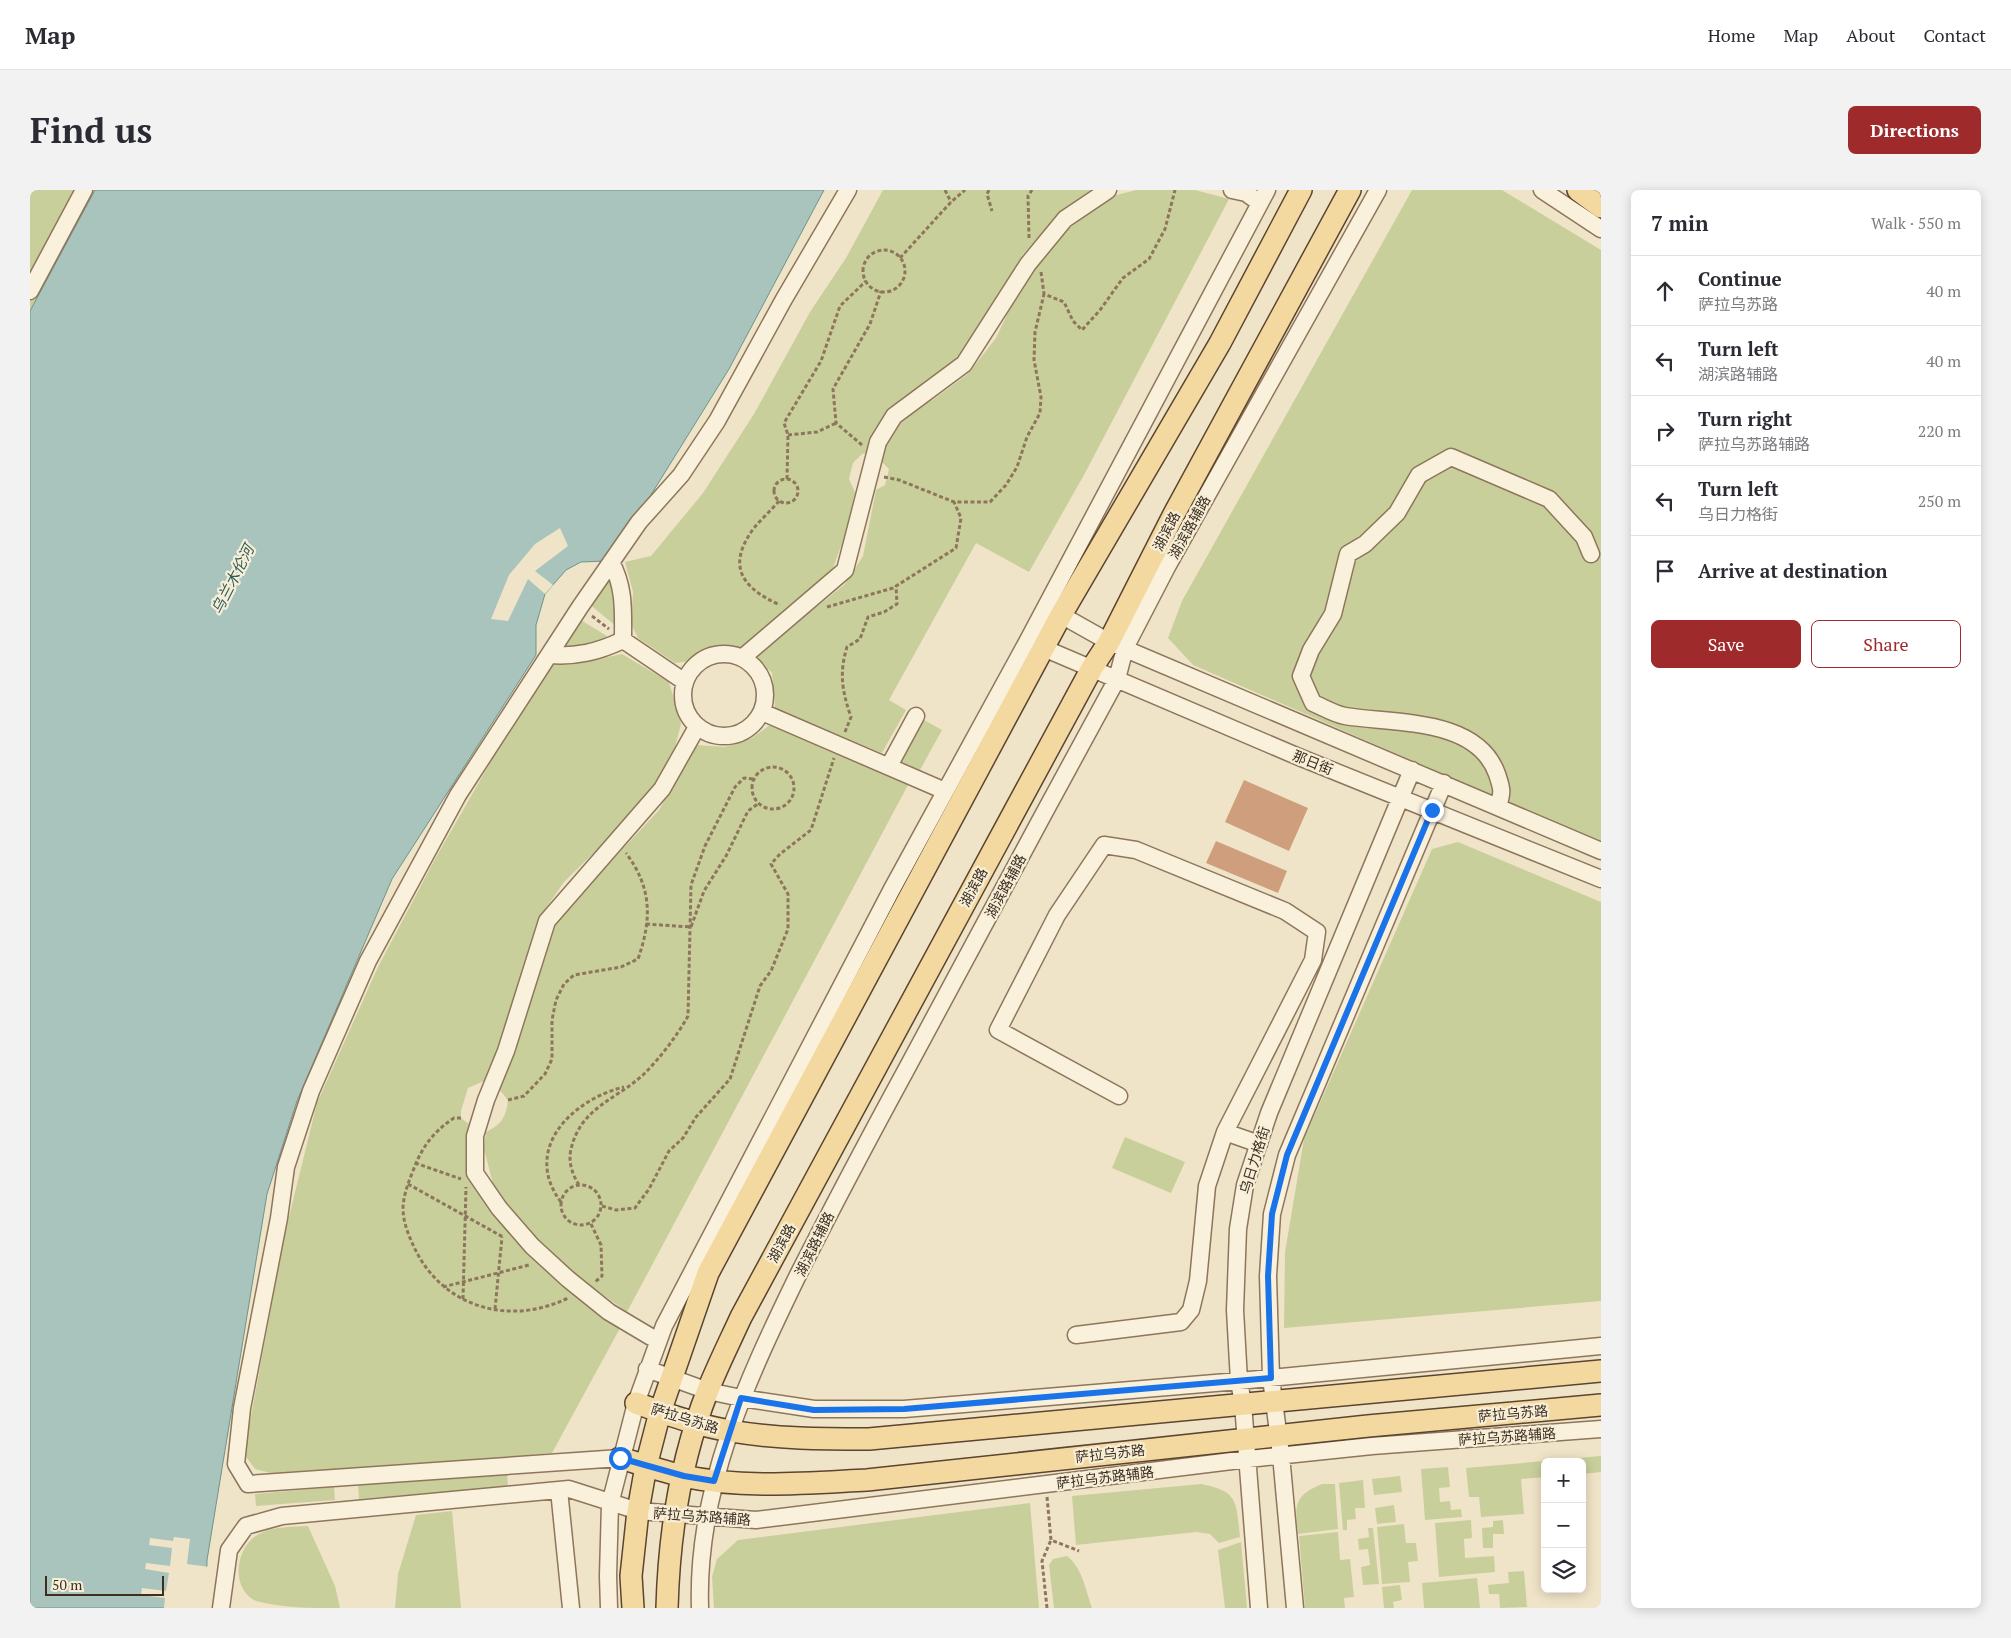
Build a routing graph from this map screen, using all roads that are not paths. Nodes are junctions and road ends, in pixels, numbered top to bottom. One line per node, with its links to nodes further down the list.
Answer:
1 (84, 190): 12 (street)
2 (848, 190): 14 (street)
3 (1108, 190): 20 (street)
4 (1232, 190): 10 (street)
5 (1301, 190): 15 (main road)
6 (1350, 190): 18 (main road, 湖滨路)
7 (1378, 190): 18 (street, 湖滨路辅路)
8 (1542, 190): 11 (street)
9 (1578, 190): 11 (main road)
10 (1264, 197): 15 (street)
11 (1599, 219)
12 (30, 291)
13 (1591, 554): 32 (street)
14 (611, 562): 16 (street); 19 (street)
15 (1052, 613): 17 (main road); 18 (street)
16 (623, 640): 19 (street); 23 (street)
17 (1036, 645): 21 (street, 那日街); 30 (street); 44 (main road)
18 (1117, 645): 21 (main road, 湖滨路); 22 (street, 湖滨路辅路); 28 (street)
19 (549, 655): 59 (street)
20 (742, 658): 23 (street); 24 (street)
21 (1092, 668): 22 (street, 那日街); 47 (main road, 湖滨路)
22 (1117, 679): 31 (street, 那日街); 48 (street, 湖滨路辅路)
23 (685, 682): 26 (street)
24 (762, 712): 26 (street); 27 (street)
25 (916, 716): 27 (street)
26 (697, 727): 40 (street)
27 (889, 766): 30 (street)
28 (1412, 770): 29 (street); 31 (street, 乌日力格街)
29 (1444, 784): 32 (street); 33 (street)
30 (945, 791): 42 (street)
31 (1401, 797): 33 (street, 那日街); 38 (street, 乌日力格街)
32 (1498, 806): 34 (street)
33 (1432, 810): 35 (street, 那日街); 45 (street)
34 (1601, 851)
35 (1601, 879)
36 (1119, 1096): 37 (street)
37 (1225, 1132): 38 (street); 39 (street)
38 (1259, 1144): 46 (street, 乌日力格街)
39 (1076, 1335)
40 (651, 1336)
41 (1601, 1346): 45 (street)
42 (647, 1369): 44 (street); 50 (street)
43 (1601, 1370): 49 (main road, 萨拉乌苏路)
44 (673, 1377): 47 (street); 53 (main road)
45 (1271, 1378): 46 (street); 49 (street)
46 (1239, 1381): 48 (street); 51 (street, 乌日力格街)
47 (708, 1391): 48 (street); 54 (main road, 湖滨路)
48 (741, 1398): 56 (street, 湖滨路辅路)
49 (1275, 1401): 51 (main road, 萨拉乌苏路); 57 (street)
50 (636, 1402): 53 (main road, 萨拉乌苏路); 59 (street)
51 (1243, 1404): 56 (main road, 萨拉乌苏路); 58 (street, 乌日力格街)
52 (1601, 1405): 57 (main road, 萨拉乌苏路)
53 (660, 1412): 54 (main road, 萨拉乌苏路); 60 (main road)
54 (697, 1423): 56 (main road, 萨拉乌苏路); 61 (main road, 湖滨路)
55 (1601, 1429): 57 (street, 萨拉乌苏路辅路)
56 (731, 1431): 62 (street, 湖滨路辅路)
57 (1280, 1445): 58 (main road, 萨拉乌苏路); 75 (street)
58 (1247, 1449): 62 (main road, 萨拉乌苏路); 67 (street, 萨拉乌苏路辅路); 74 (street, 乌日力格街)
59 (620, 1458): 60 (main road, 萨拉乌苏路); 64 (street)
60 (646, 1466): 61 (main road, 萨拉乌苏路); 65 (main road)
61 (684, 1476): 62 (main road, 萨拉乌苏路); 66 (main road, 湖滨路)
62 (714, 1481): 67 (street, 湖滨路辅路)
63 (559, 1490): 64 (street, 萨拉乌苏路辅路); 68 (street, 萨拉乌苏路辅路); 69 (street)
64 (610, 1504): 65 (street, 萨拉乌苏路辅路); 70 (street)
65 (638, 1511): 66 (street, 萨拉乌苏路辅路); 71 (main road)
66 (676, 1514): 67 (street, 萨拉乌苏路辅路); 72 (main road, 湖滨路)
67 (707, 1518): 73 (street, 湖滨路辅路)
68 (221, 1608)
69 (571, 1608)
70 (610, 1608)
71 (634, 1608)
72 (667, 1608)
73 (700, 1608)
74 (1259, 1608)
75 (1295, 1608)

